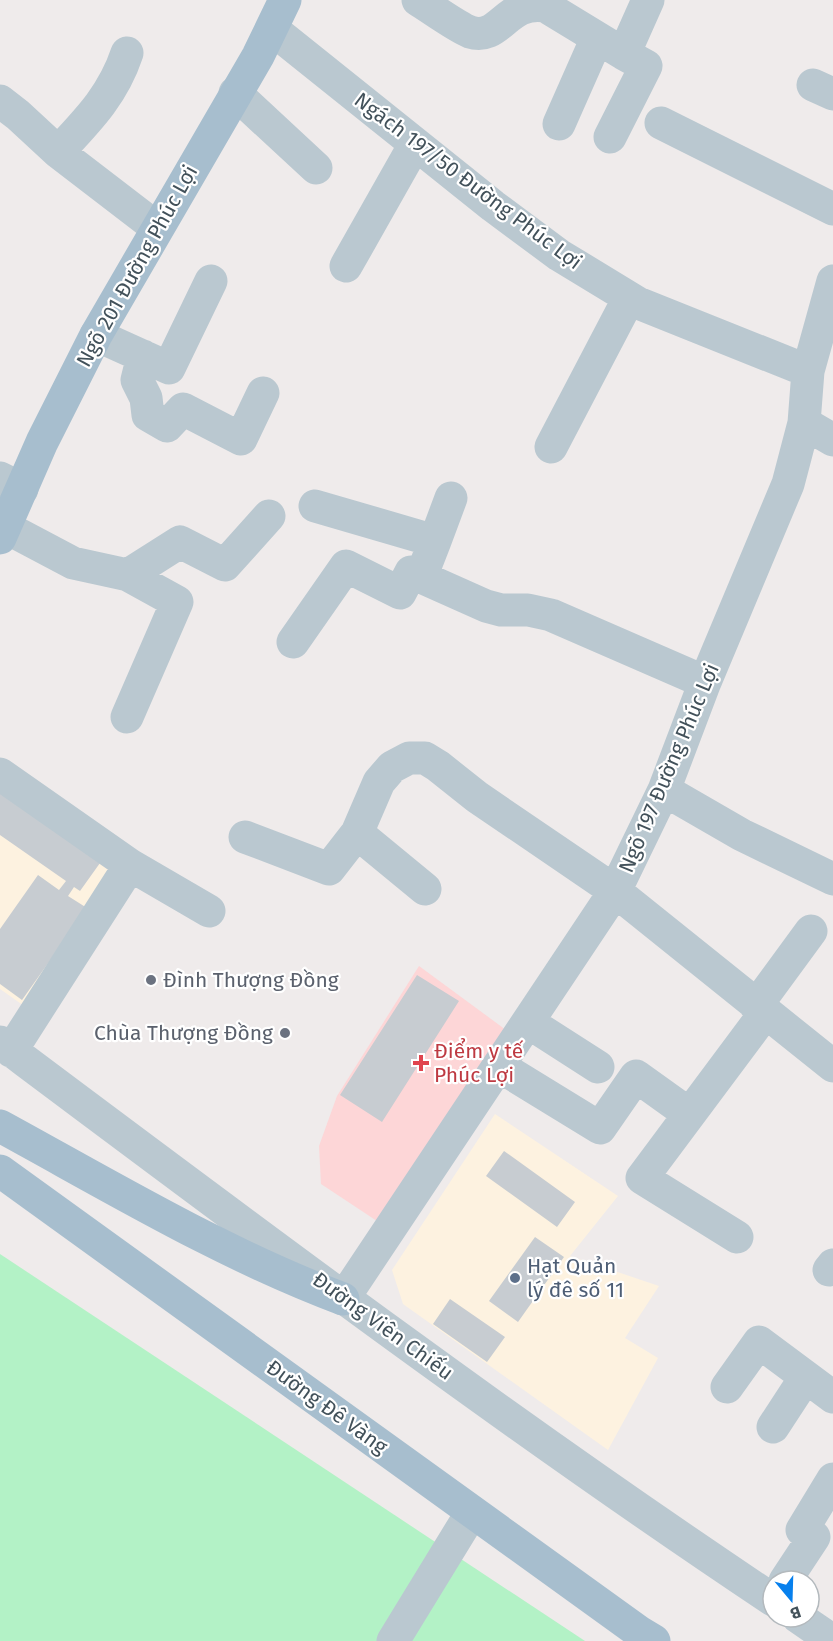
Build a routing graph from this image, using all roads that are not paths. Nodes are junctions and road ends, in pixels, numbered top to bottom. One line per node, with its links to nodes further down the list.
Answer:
1 (418, 0): 4 (street)
2 (648, 0): 4 (street)
3 (278, 14): 6 (main road, Ngõ 201 Đường Phúc Lợi); 11 (street, Ngách 197/50 Đường Phúc Lợi)
4 (611, 46): 9 (street); 10 (street)
5 (128, 53): 12 (street)
6 (235, 93): 13 (street); 15 (main road, Ngõ 201 Đường Phúc Lợi)
7 (0, 101): 12 (street)
8 (661, 123): 14 (street)
9 (559, 124)
10 (610, 137)
11 (415, 144): 16 (street); 19 (street, Ngách 197/50 Đường Phúc Lợi)
12 (58, 152): 15 (street)
13 (316, 168)
14 (833, 209)
15 (157, 228): 20 (main road, Ngõ 201 Đường Phúc Lợi)
16 (346, 266)
17 (211, 281): 21 (street)
18 (833, 281): 22 (street, Ngõ 197 Đường Phúc Lợi)
19 (629, 298): 22 (street, Ngách 197/50 Đường Phúc Lợi); 26 (street)
20 (96, 335): 21 (street); 27 (main road, Ngõ 201 Đường Phúc Lợi)
21 (143, 356): 23 (street)
22 (808, 372): 24 (street, Ngõ 197 Đường Phúc Lợi)
23 (263, 393)
24 (804, 423): 25 (street); 36 (street, Ngõ 197 Đường Phúc Lợi)
25 (833, 440)
26 (550, 447)
27 (11, 483): 31 (main road, Ngõ 201 Đường Phúc Lợi)
28 (451, 498): 32 (street)
29 (315, 506): 32 (street)
30 (269, 516): 33 (street)
31 (2, 532): 33 (street)
32 (435, 541): 34 (street)
33 (128, 575): 37 (street)
34 (422, 577): 35 (street); 36 (street)
35 (293, 642)
36 (705, 682): 39 (street, Ngõ 197 Đường Phúc Lợi)
37 (127, 717)
38 (0, 774): 42 (street)
39 (664, 790): 43 (street); 45 (street, Ngõ 197 Đường Phúc Lợi)
40 (357, 833): 41 (street); 44 (street); 45 (street)
41 (245, 837)
42 (130, 865): 46 (street); 50 (street)
43 (833, 879)
44 (425, 889)
45 (615, 891): 48 (street); 49 (street, Ngõ 197 Đường Phúc Lợi)
46 (208, 911)
47 (811, 931): 48 (street)
48 (760, 1009): 52 (street); 54 (street)
49 (528, 1022): 51 (street, Ngõ 197 Đường Phúc Lợi); 53 (street)
50 (6, 1047): 58 (street, Đường Viên Chiếu)
51 (499, 1066): 54 (street); 58 (street, Ngõ 197 Đường Phúc Lợi)
52 (833, 1066)
53 (598, 1067)
54 (689, 1114): 57 (street)
55 (0, 1126): 58 (main road)
56 (0, 1171): 64 (main road, Đường Đê Vàng)
57 (737, 1237)
58 (343, 1299): 67 (street, Đường Viên Chiếu)
59 (805, 1378): 60 (street); 61 (street); 62 (street)
60 (727, 1387)
61 (833, 1396)
62 (773, 1428)
63 (833, 1479): 65 (street)
64 (472, 1512): 69 (street); 70 (main road, Đường Đê Vàng)
65 (823, 1543): 66 (street)
66 (803, 1569)
67 (761, 1587)
68 (818, 1629): 71 (street, Đường Viên Chiếu)
69 (393, 1641)
70 (654, 1641)
71 (833, 1641)

